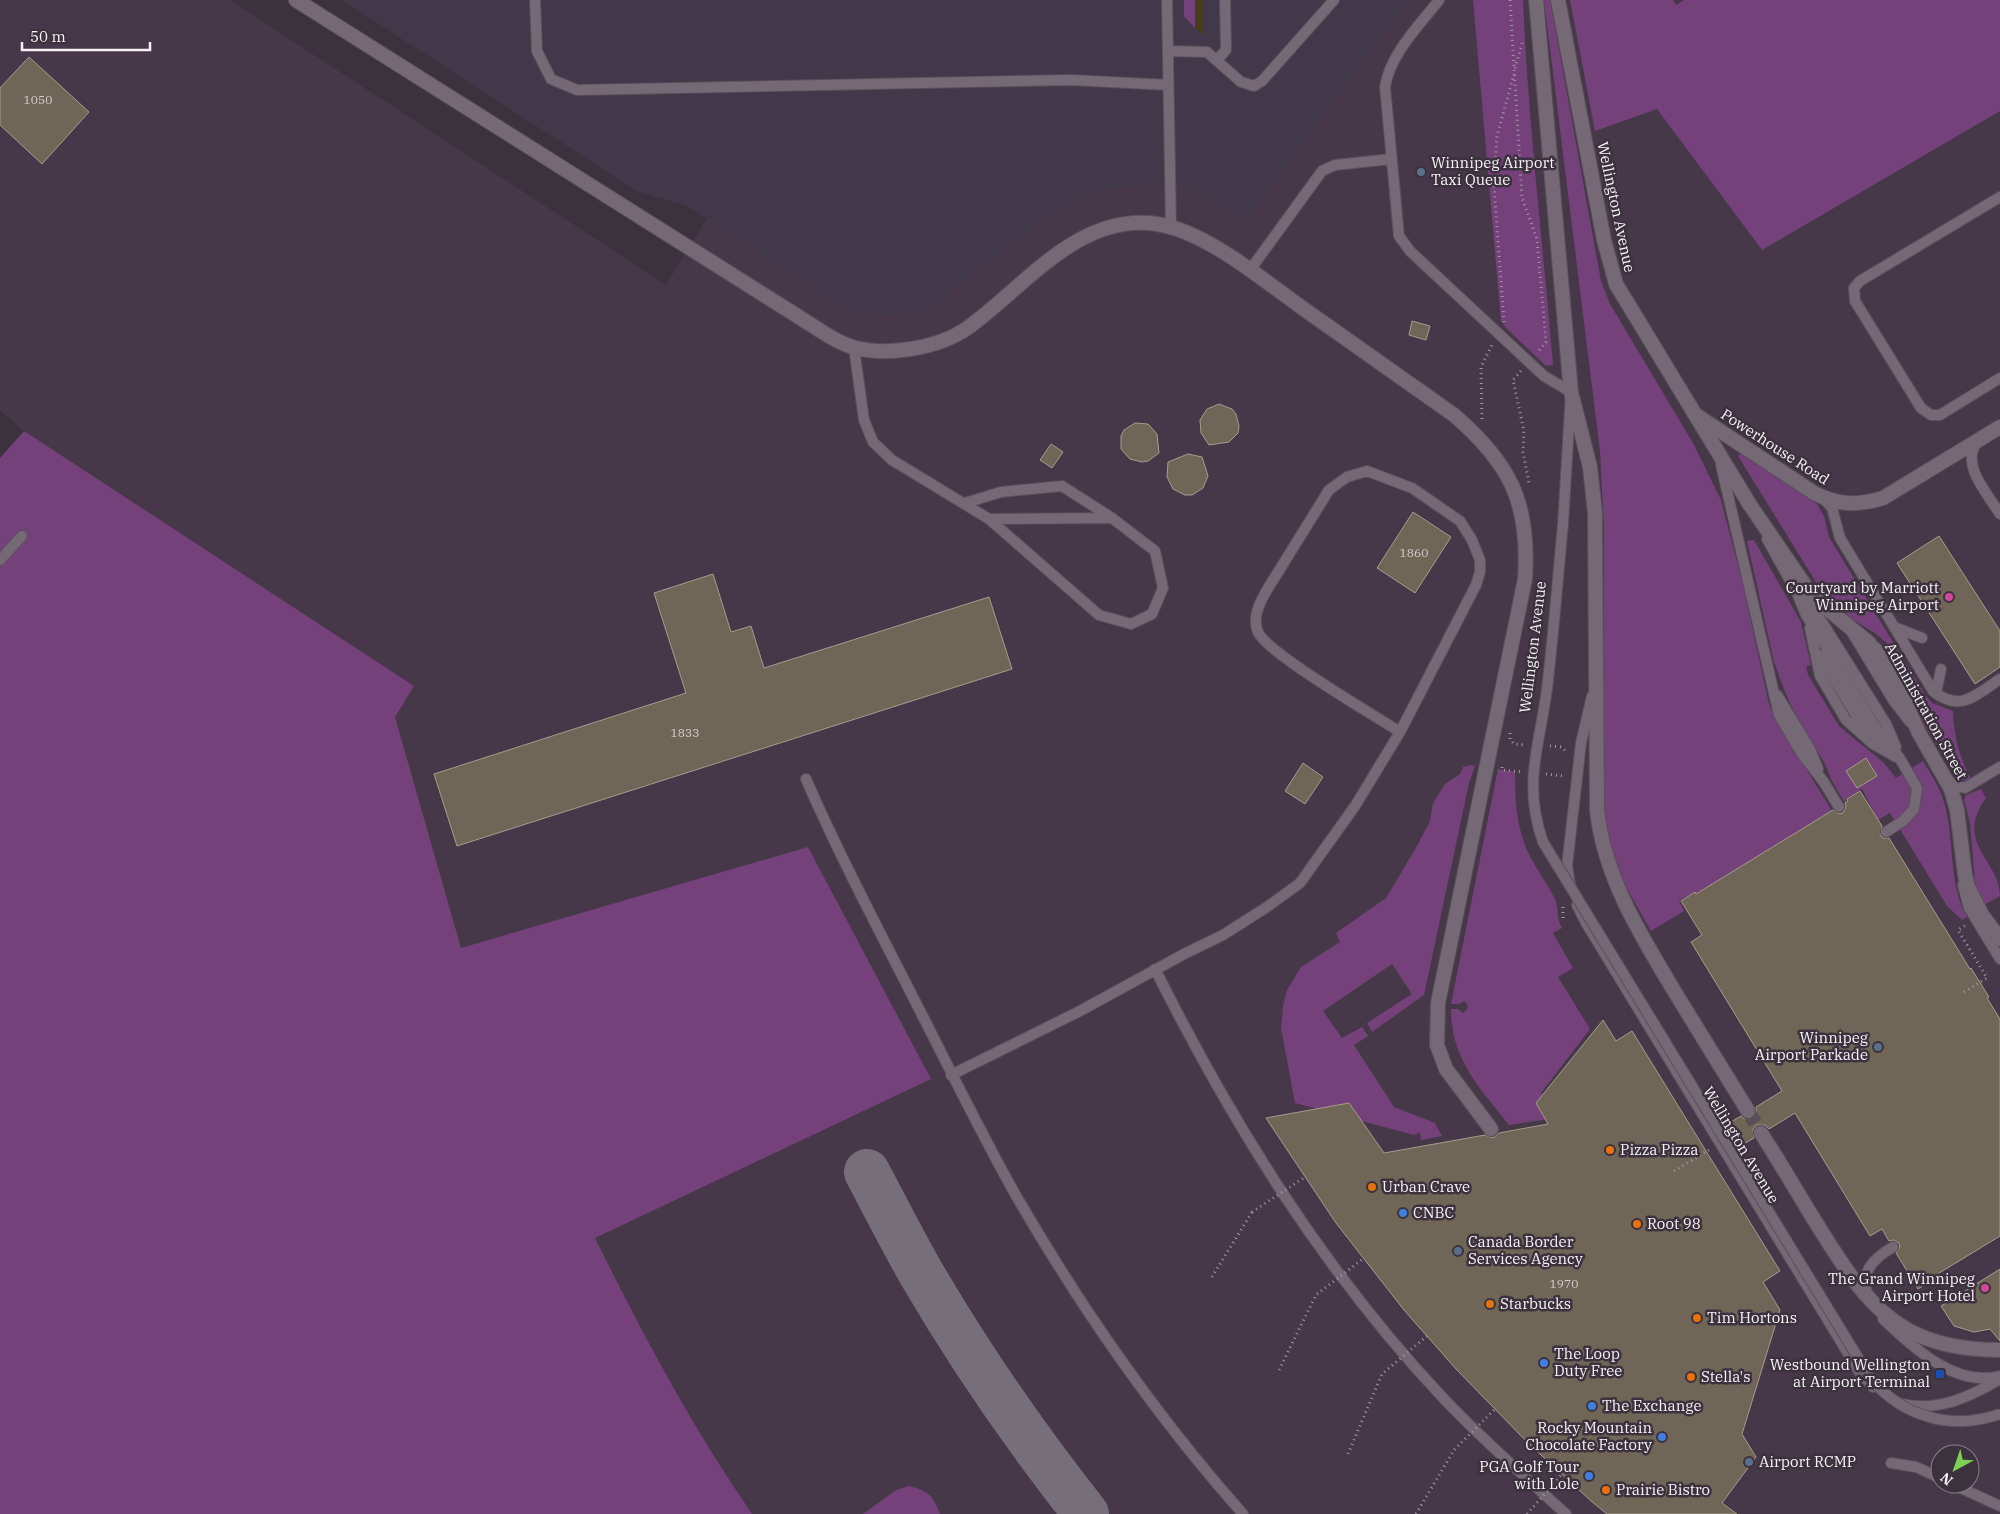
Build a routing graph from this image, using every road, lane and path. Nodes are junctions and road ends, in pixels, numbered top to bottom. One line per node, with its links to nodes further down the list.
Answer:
1 (301, 0): 20 (street)
2 (535, 0): 14 (lane)
3 (1167, 0): 11 (lane)
4 (1225, 0): 12 (lane)
5 (1334, 0): 12 (lane)
6 (1439, 0): 15 (lane)
7 (1510, 0): 13 (path)
8 (1536, 0): 23 (street, Wellington Avenue)
9 (1558, 0): 24 (street, Wellington Avenue)
10 (1525, 31): 13 (path)
11 (1168, 51): 12 (lane); 14 (lane)
12 (1217, 60)
13 (1515, 70): 19 (path); 21 (path)
14 (1168, 85): 17 (lane)
15 (1391, 159): 18 (lane); 19 (lane)
16 (2000, 197): 22 (lane)
17 (1170, 226): 18 (street); 20 (street)
18 (1250, 270): 28 (street)
19 (1498, 333): 21 (lane); 28 (path)
20 (854, 348): 31 (lane)
21 (1530, 362): 23 (lane); 29 (path)
22 (2000, 378)
23 (1571, 392): 44 (street, Wellington Avenue); 88 (lane, Wellington Avenue, bridge)
24 (1694, 414): 26 (street, Wellington Avenue); 30 (street, Powerhouse Road)
25 (2000, 427): 27 (street, Powerhouse Road)
26 (1708, 434): 32 (street, Wellington Avenue); 61 (lane)
27 (1977, 442): 30 (street, Powerhouse Road); 33 (lane)
28 (1487, 446): 73 (street)
29 (1530, 489)
30 (1821, 497): 41 (lane)
31 (965, 503): 34 (lane); 35 (lane)
32 (1750, 505): 38 (lane); 40 (street, Administration Street)
33 (2000, 514)
34 (1112, 518): 35 (lane); 35 (lane)
35 (989, 519)
36 (22, 536): 37 (lane)
37 (0, 560)
38 (1797, 593): 39 (lane); 53 (lane)
39 (1806, 615): 53 (lane); 53 (lane)
40 (1842, 621): 48 (lane); 48 (street, Administration Street)
41 (1894, 627): 42 (lane); 46 (lane)
42 (1922, 638)
43 (1941, 669): 46 (lane)
44 (1597, 679): 72 (street, Wellington Avenue); 75 (lane, Wellington Avenue)
45 (2000, 679): 46 (lane)
46 (1936, 693)
47 (1400, 732): 47 (lane); 69 (lane)
48 (1918, 733): 58 (street, Administration Street)
49 (1507, 743): 50 (path)
50 (1533, 745)
51 (1542, 746): 52 (path)
52 (1570, 755)
53 (1897, 756): 62 (lane)
54 (1504, 761): 56 (path)
55 (2000, 767): 58 (lane)
56 (1528, 772)
57 (1537, 773): 60 (path)
58 (1945, 776): 63 (street, Administration Street)
59 (806, 779): 71 (lane)
60 (1563, 785)
61 (1838, 807)
62 (1886, 832)
63 (1963, 861): 67 (street, Administration Street); 68 (lane)
64 (1563, 899): 65 (path)
65 (1562, 918)
66 (1971, 922): 70 (path)
67 (2000, 938)
68 (2000, 959)
69 (1155, 970): 71 (lane); 98 (lane)
70 (1964, 992)
71 (951, 1075): 95 (lane)
72 (1748, 1111)
73 (1491, 1129)
74 (1761, 1133): 80 (street, Wellington Avenue)
75 (1720, 1143): 76 (path); 86 (lane, Wellington Avenue)
76 (1674, 1171)
77 (1306, 1177): 81 (path, bridge)
78 (1893, 1247): 82 (lane)
79 (1364, 1258): 85 (path, bridge)
80 (1848, 1272): 82 (street, Wellington Avenue); 86 (lane)
81 (1212, 1278)
82 (1868, 1297): 84 (street, Wellington Avenue)
83 (1427, 1336): 89 (path, bridge)
84 (2000, 1350)
85 (1279, 1370)
86 (2000, 1377)
87 (1495, 1409): 96 (path, bridge)
88 (2000, 1414)
89 (1348, 1454)
90 (1891, 1463): 91 (lane)
91 (1930, 1473)
92 (1562, 1474): 97 (path, bridge)
93 (1974, 1494): 94 (lane)
94 (2000, 1506)
95 (1243, 1514)
96 (1416, 1514)
97 (1527, 1514)
98 (1566, 1514)

